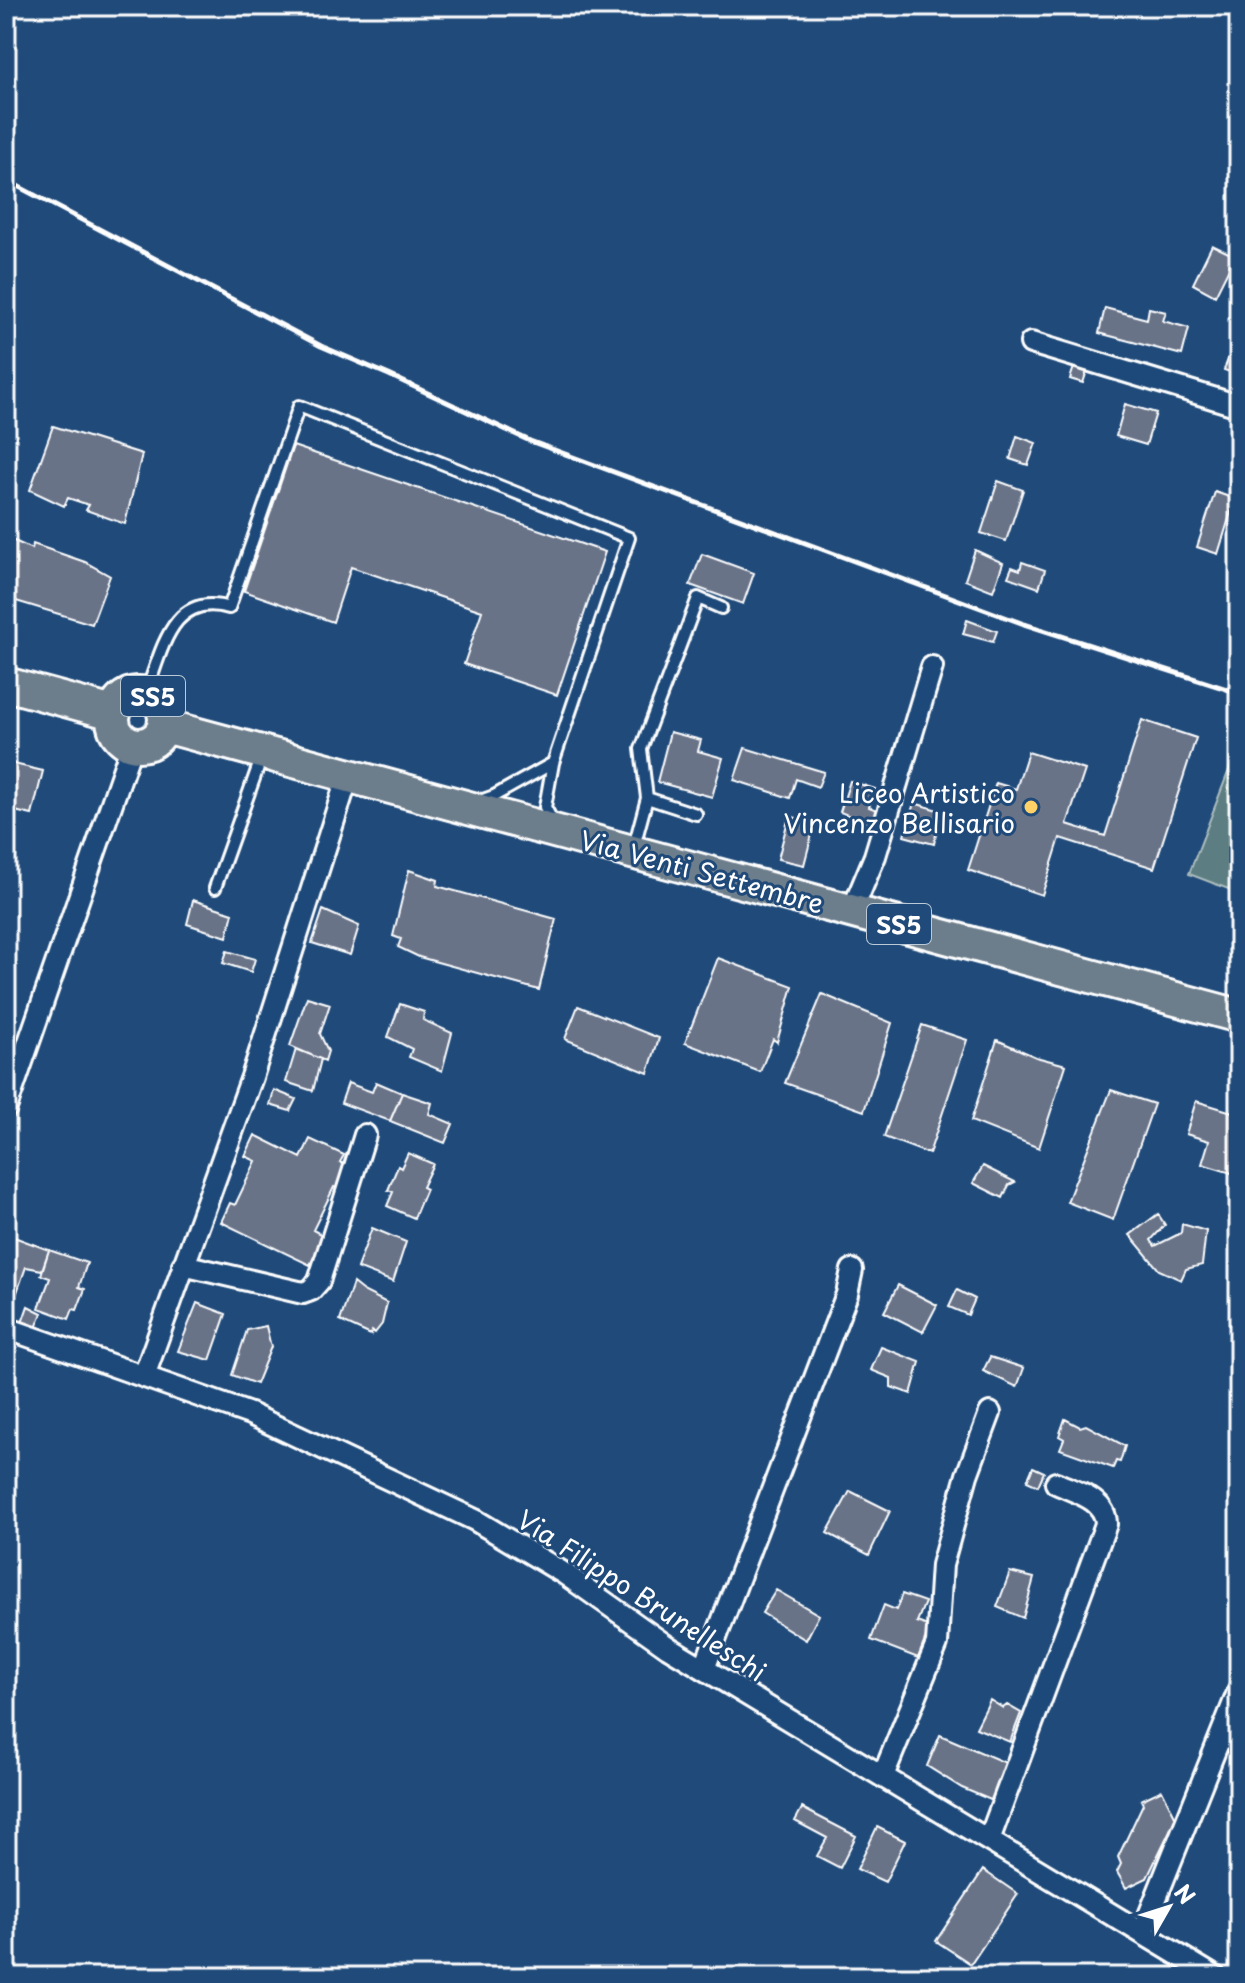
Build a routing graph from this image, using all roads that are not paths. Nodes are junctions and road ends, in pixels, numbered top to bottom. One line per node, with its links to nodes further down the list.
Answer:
1 (1031, 343): 2 (street)
2 (1239, 406)
3 (721, 608): 13 (lane)
4 (932, 667): 19 (street)
5 (6, 684): 7 (main road, SS5)
6 (146, 693): 7 (main road, SS5); 8 (main road, SS5); 11 (lane)
7 (113, 713): 9 (main road, SS5)
8 (165, 726): 9 (main road, SS5); 10 (main road, Via Venti Settembre / SS5)
9 (132, 745): 21 (street)
10 (263, 754): 12 (main road, Via Venti Settembre / SS5); 18 (lane)
11 (553, 763): 14 (lane); 16 (lane)
12 (348, 776): 14 (main road, Via Venti Settembre / SS5); 23 (street)
13 (647, 798): 15 (lane); 17 (lane)
14 (463, 806): 16 (main road, Via Venti Settembre / SS5)
15 (696, 814)
16 (559, 833): 17 (main road, Via Venti Settembre / SS5)
17 (632, 852): 19 (main road, Via Venti Settembre / SS5)
18 (215, 888)
19 (852, 911): 20 (main road, Via Venti Settembre / SS5)
20 (1239, 1016)
21 (6, 1108)
22 (365, 1135): 23 (street)
23 (183, 1265): 26 (street)
24 (852, 1270): 29 (street)
25 (6, 1328): 26 (street, Via Filippo Brunelleschi)
26 (144, 1376): 29 (street, Via Filippo Brunelleschi)
27 (990, 1413): 31 (street)
28 (1056, 1483): 32 (street)
29 (704, 1669): 31 (street, Via Filippo Brunelleschi)
30 (1239, 1690): 33 (street)
31 (883, 1776): 32 (street, Via Filippo Brunelleschi)
32 (989, 1840): 33 (street, Via Filippo Brunelleschi)
33 (1142, 1933): 34 (street, Via Filippo Brunelleschi)
34 (1215, 1977)

